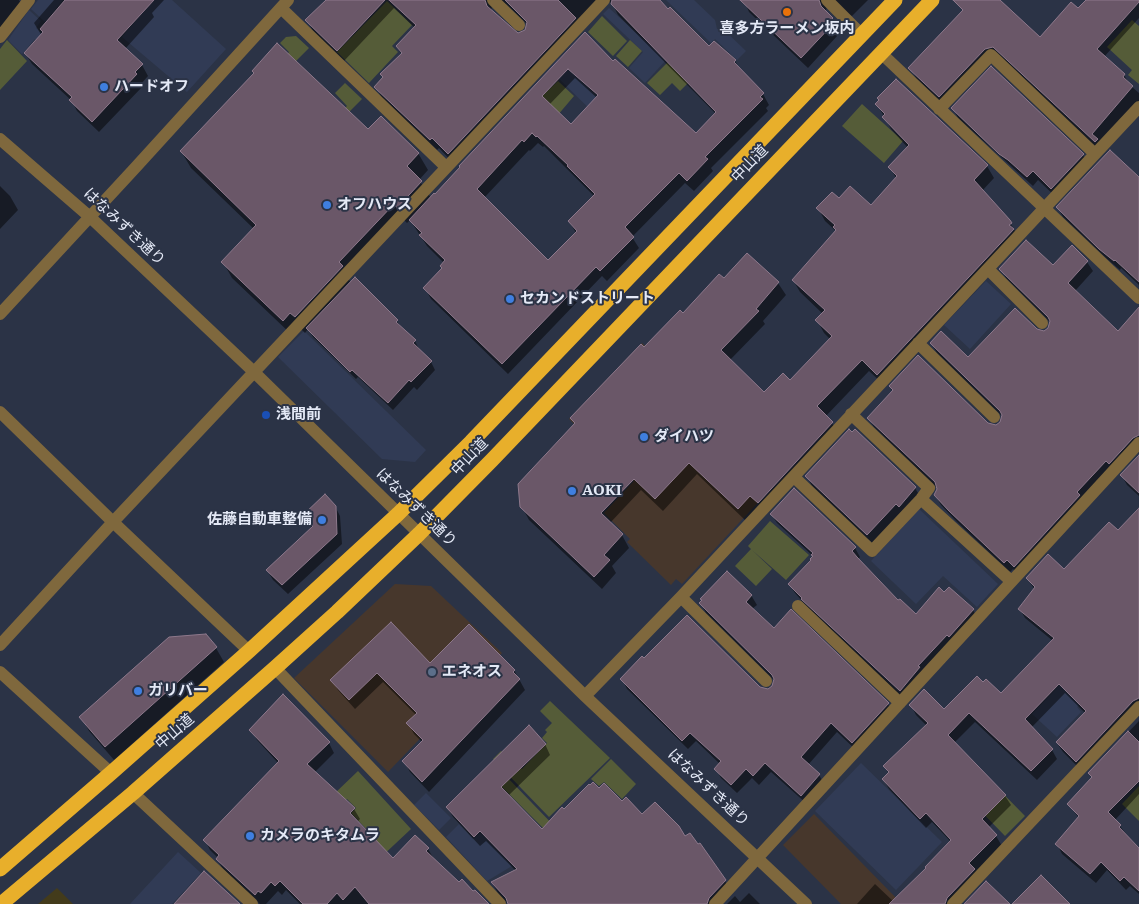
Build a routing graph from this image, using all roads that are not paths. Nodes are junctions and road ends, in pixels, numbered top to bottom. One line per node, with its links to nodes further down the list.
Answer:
1 (29, 0): 10 (street)
2 (492, 0): 8 (street)
3 (604, 0): 16 (street)
4 (827, 0): 9 (street)
5 (895, 0): 9 (highway, 中山道)
6 (932, 0): 11 (highway, 中山道)
7 (284, 4): 16 (street); 18 (street)
8 (519, 24)
9 (862, 34): 31 (highway, 中山道)
10 (0, 37)
11 (881, 53): 13 (street); 33 (highway, 中山道)
12 (1139, 107): 15 (street)
13 (939, 108): 15 (street); 17 (street)
14 (0, 139): 18 (street, はなみずき通り)
15 (1095, 154): 17 (street)
16 (446, 167): 24 (street)
17 (1045, 209): 19 (street); 20 (street)
18 (90, 217): 21 (street); 24 (street, はなみずき通り)
19 (988, 269): 22 (street); 23 (street)
20 (1139, 298)
21 (0, 314)
22 (1042, 323)
23 (918, 343): 26 (street); 27 (street)
24 (254, 372): 31 (street, はなみずき通り); 32 (street)
25 (0, 412): 32 (street)
26 (851, 414): 29 (street); 30 (street)
27 (994, 417)
28 (1139, 443): 34 (street)
29 (794, 477): 30 (street); 35 (street)
30 (921, 499): 34 (street)
31 (398, 514): 33 (street, はなみずき通り); 38 (highway, 中山道)
32 (112, 522): 37 (street); 38 (street)
33 (418, 534): 39 (highway, 中山道); 42 (street, はなみずき通り)
34 (1011, 581): 43 (street)
35 (681, 597): 41 (street); 42 (street)
36 (798, 606): 43 (street)
37 (0, 645)
38 (249, 651): 45 (highway, 中山道)
39 (275, 668): 46 (highway, 中山道); 52 (street)
40 (0, 672): 45 (street)
41 (766, 681)
42 (585, 696): 47 (street, はなみずき通り)
43 (900, 704): 47 (street)
44 (1139, 707): 49 (street)
45 (111, 773): 48 (highway, 中山道)
46 (132, 793): 50 (highway, 中山道); 51 (street)
47 (758, 858): 53 (street); 54 (street, はなみずき通り)
48 (0, 869)
49 (961, 902)
50 (1, 904)
51 (252, 904)
52 (500, 904)
53 (714, 904)
54 (806, 904)

